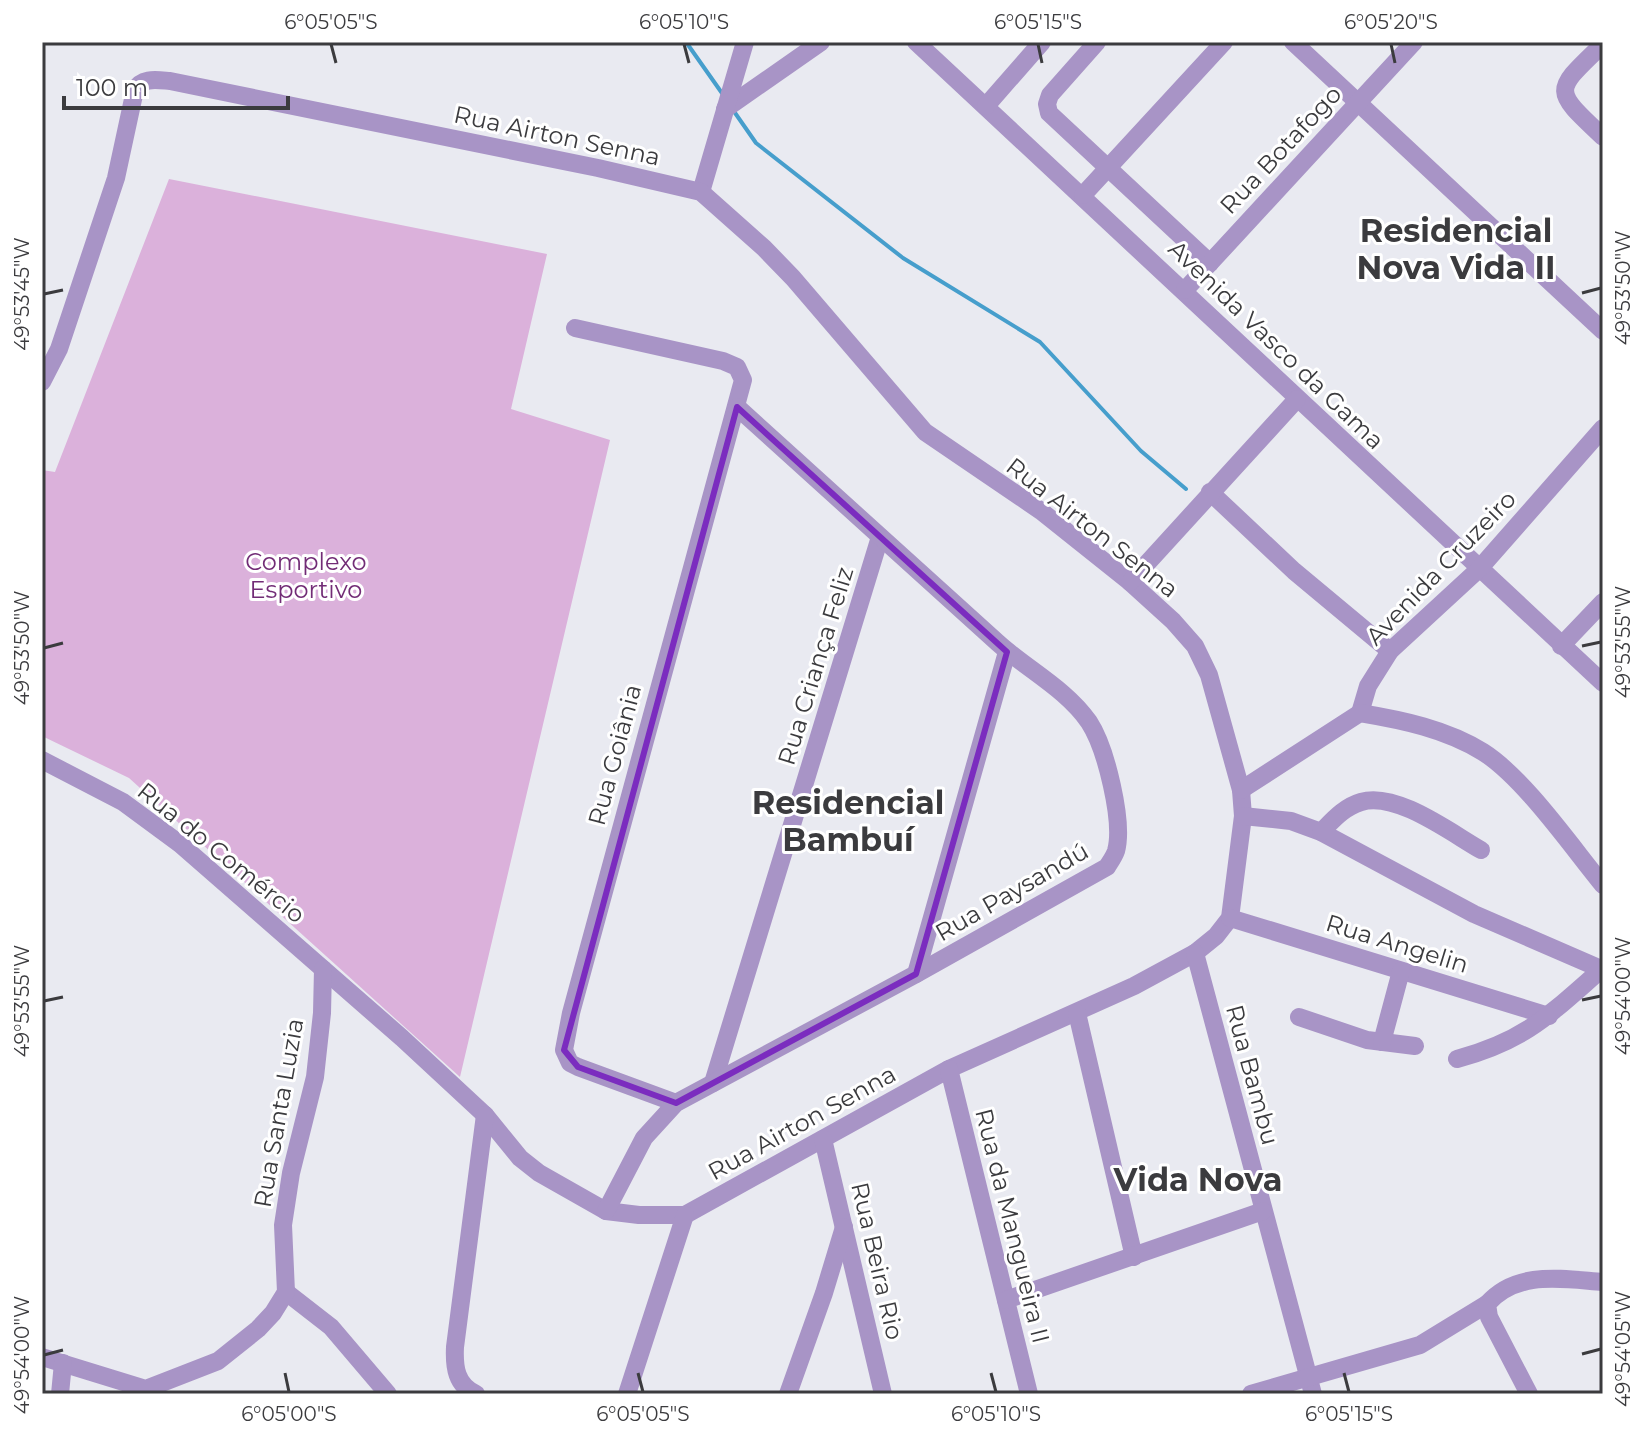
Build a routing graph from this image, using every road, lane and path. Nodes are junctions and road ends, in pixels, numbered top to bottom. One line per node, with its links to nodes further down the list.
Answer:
1 (745, 42): 11 (street)
2 (821, 42): 11 (street)
3 (916, 42): 12 (street, Avenida Vasco da Gama)
4 (1042, 42): 12 (street)
5 (1097, 42): 14 (street)
6 (1224, 42): 14 (street)
7 (1293, 42): 10 (street)
8 (1414, 42): 10 (street, Rua Botafogo)
9 (1603, 44): 13 (street)
10 (1359, 101): 17 (street, Rua Botafogo); 20 (street)
11 (729, 103): 15 (street)
12 (986, 106): 16 (street, Avenida Vasco da Gama)
13 (1603, 137)
14 (1108, 169): 16 (street); 17 (street)
15 (701, 192): 21 (street, Rua Airton Senna); 28 (street, Rua Airton Senna)
16 (1083, 195): 18 (street, Avenida Vasco da Gama)
17 (1210, 263): 18 (street, Rua Botafogo)
18 (1185, 290): 22 (street, Avenida Vasco da Gama)
19 (575, 328): 23 (street, Rua Goiânia)
20 (1603, 331)
21 (42, 382)
22 (1297, 399): 25 (street); 27 (street, Avenida Vasco da Gama)
23 (737, 407): 26 (street, Rua Paysandú); 55 (street, Rua Goiânia)
24 (1603, 428): 27 (street, Avenida Cruzeiro)
25 (1210, 492): 28 (street); 31 (street)
26 (880, 537): 32 (street, Rua Paysandú); 54 (street, Rua Criança Feliz)
27 (1479, 569): 30 (street, Avenida Vasco da Gama); 31 (street, Avenida Cruzeiro)
28 (1130, 582): 36 (street, Rua Airton Senna)
29 (1603, 602): 30 (street)
30 (1561, 646): 33 (street, Avenida Vasco da Gama)
31 (1390, 651): 34 (street, Avenida Cruzeiro)
32 (1007, 652): 46 (street); 46 (street, Rua Paysandú)
33 (1603, 683)
34 (1360, 713): 36 (street); 40 (street)
35 (42, 760): 43 (street, Rua do Comércio)
36 (1241, 790): 37 (street, Rua Airton Senna)
37 (1243, 816): 38 (street); 41 (street, Rua Airton Senna)
38 (1321, 832): 39 (street); 44 (street)
39 (1481, 850)
40 (1603, 885)
41 (1230, 918): 42 (street, Rua Airton Senna); 45 (street, Rua Angelin)
42 (1195, 953): 47 (street, Rua Airton Senna); 59 (street, Rua Bambu)
43 (323, 969): 56 (street, Rua Airton Senna); 64 (street, Rua Santa Luzia)
44 (1602, 969): 48 (street)
45 (1401, 971): 48 (street, Rua Angelin); 50 (street)
46 (916, 974): 54 (street, Rua Paysandú)
47 (1077, 1013): 53 (street, Rua Airton Senna); 62 (street)
48 (1549, 1016): 52 (street)
49 (1299, 1017): 50 (street)
50 (1382, 1042): 51 (street)
51 (1415, 1046)
52 (1457, 1059)
53 (949, 1069): 57 (street, Rua Airton Senna); 65 (street, Rua da Mangueira II)
54 (713, 1083): 55 (street, Rua Paysandú)
55 (676, 1103): 58 (street, Rua Paysandú)
56 (485, 1115): 58 (street, Rua Airton Senna); 73 (street)
57 (823, 1139): 60 (street, Rua Airton Senna); 61 (street, Rua Beira Rio)
58 (606, 1211): 60 (street, Rua Airton Senna)
59 (1263, 1211): 62 (street); 69 (street, Rua Bambu)
60 (685, 1215): 74 (street)
61 (845, 1225): 75 (street); 76 (street, Rua Beira Rio)
62 (1134, 1257): 65 (street)
63 (1603, 1282): 66 (street)
64 (286, 1292): 70 (street); 72 (street)
65 (1006, 1300): 77 (street, Rua da Mangueira II)
66 (1487, 1304): 69 (street); 79 (street)
67 (42, 1357): 68 (street)
68 (63, 1363): 70 (street); 71 (street)
69 (1311, 1386): 78 (street)
70 (144, 1391)
71 (60, 1394)
72 (388, 1394)
73 (476, 1394)
74 (627, 1394)
75 (788, 1394)
76 (883, 1394)
77 (1029, 1394)
78 (1251, 1394)
79 (1529, 1394)

